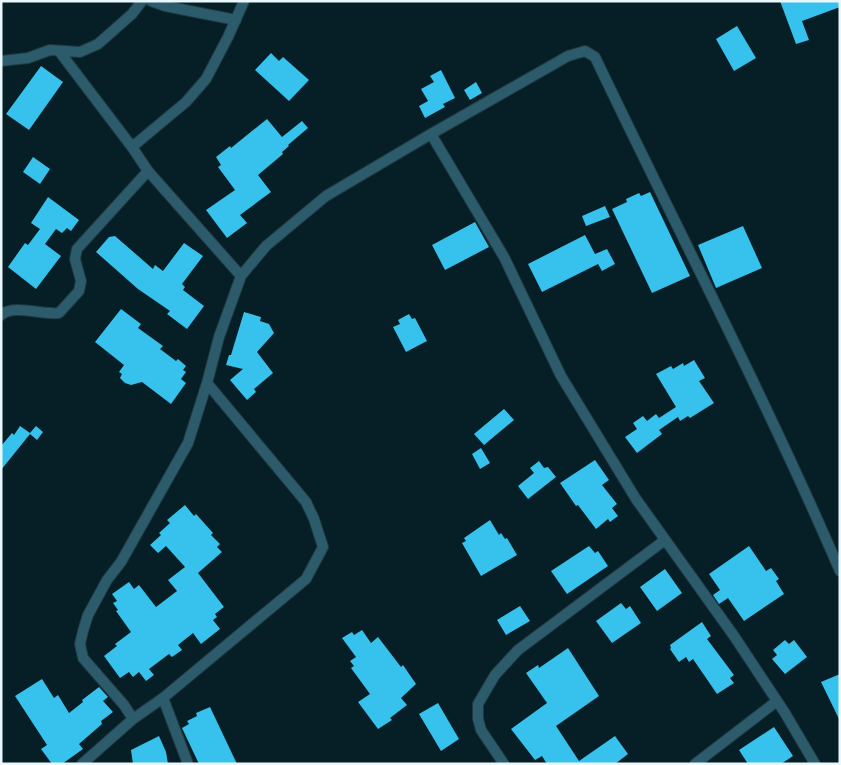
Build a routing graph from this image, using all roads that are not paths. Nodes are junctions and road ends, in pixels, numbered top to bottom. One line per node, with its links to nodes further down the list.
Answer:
1 (142, 1): 5 (street)
2 (151, 1): 4 (street)
3 (244, 1): 4 (street)
4 (236, 20): 8 (street)
5 (59, 51): 6 (street); 8 (street)
6 (1, 61)
7 (431, 134): 10 (street); 13 (street); 14 (street)
8 (132, 147): 9 (street)
9 (148, 171): 10 (street); 11 (street)
10 (241, 276): 12 (street)
11 (1, 316)
12 (207, 383): 15 (street); 17 (street)
13 (665, 540): 16 (street); 20 (street)
14 (840, 571)
15 (163, 698): 17 (street); 19 (street)
16 (777, 701): 21 (street); 22 (street)
17 (133, 719): 18 (street)
18 (82, 764)
19 (188, 764)
20 (504, 764)
21 (695, 764)
22 (815, 764)

